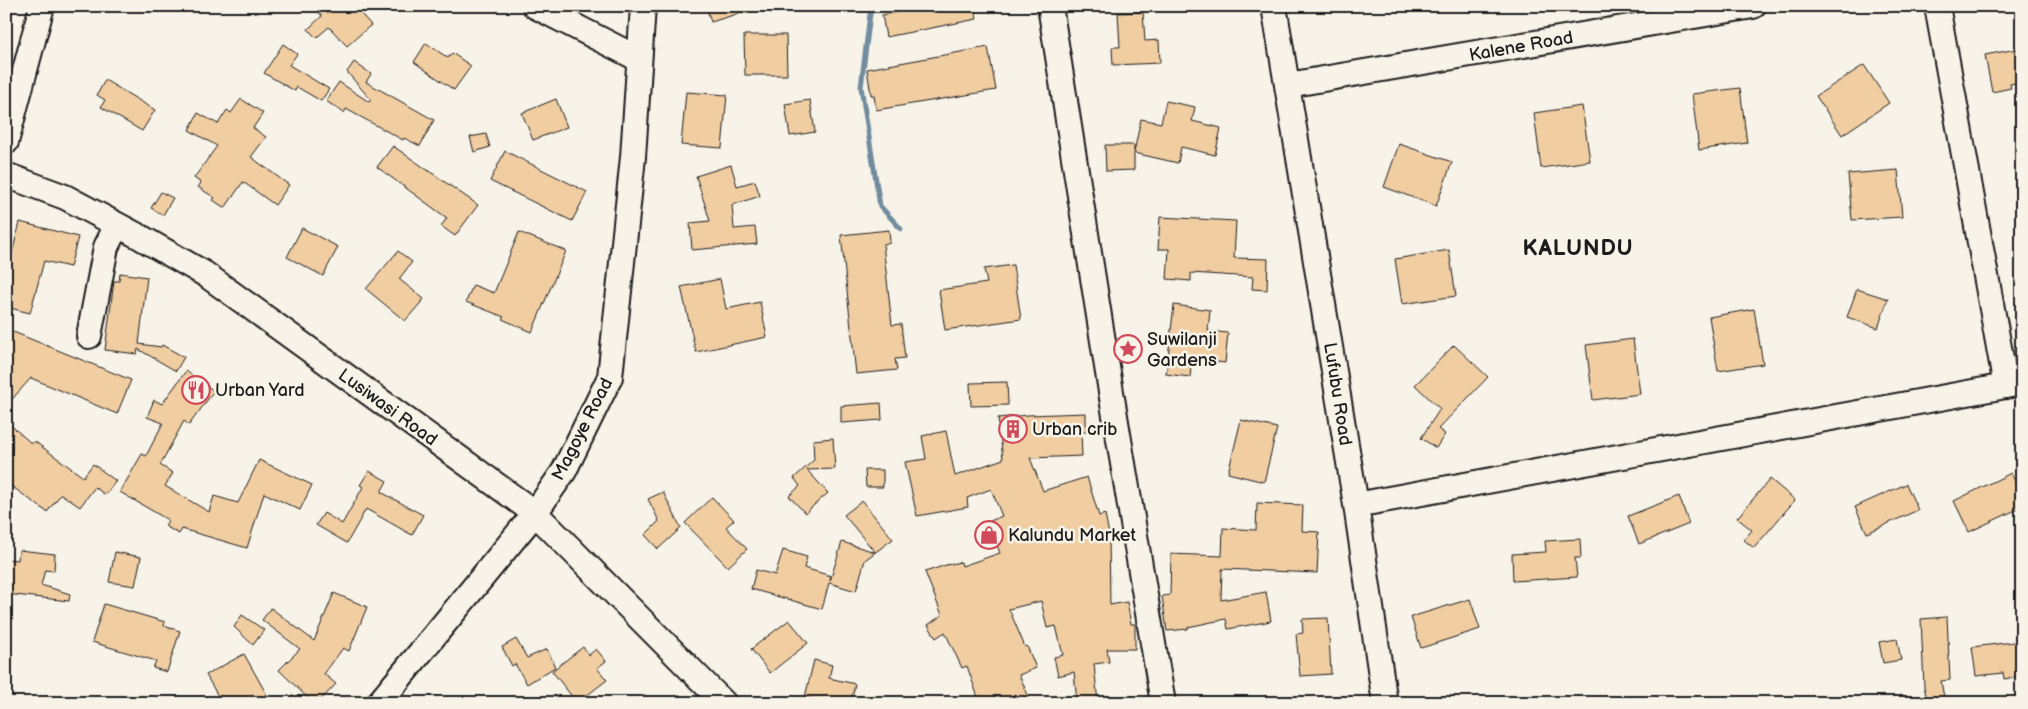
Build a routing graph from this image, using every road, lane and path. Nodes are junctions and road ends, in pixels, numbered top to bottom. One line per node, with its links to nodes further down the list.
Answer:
1 (42, 6): 10 (street)
2 (535, 6): 8 (street)
3 (643, 6): 8 (street, Magoye Road)
4 (1050, 6): 19 (street)
5 (1274, 6): 9 (street, Lufubu Road)
6 (1753, 6): 9 (street, Kalene Road)
7 (1937, 6): 14 (street)
8 (639, 59): 16 (street, Magoye Road)
9 (1288, 85): 15 (street, Lufubu Road)
10 (6, 142)
11 (6, 176): 12 (street, Lusiwasi Road)
12 (117, 225): 13 (street); 16 (street, Lusiwasi Road)
13 (89, 336)
14 (2014, 384): 15 (street)
15 (1356, 505): 20 (street, Lufubu Road)
16 (535, 512): 17 (street, Magoye Road); 18 (street, Lusiwasi Road)
17 (379, 703)
18 (724, 703)
19 (1163, 703)
20 (1385, 703)

